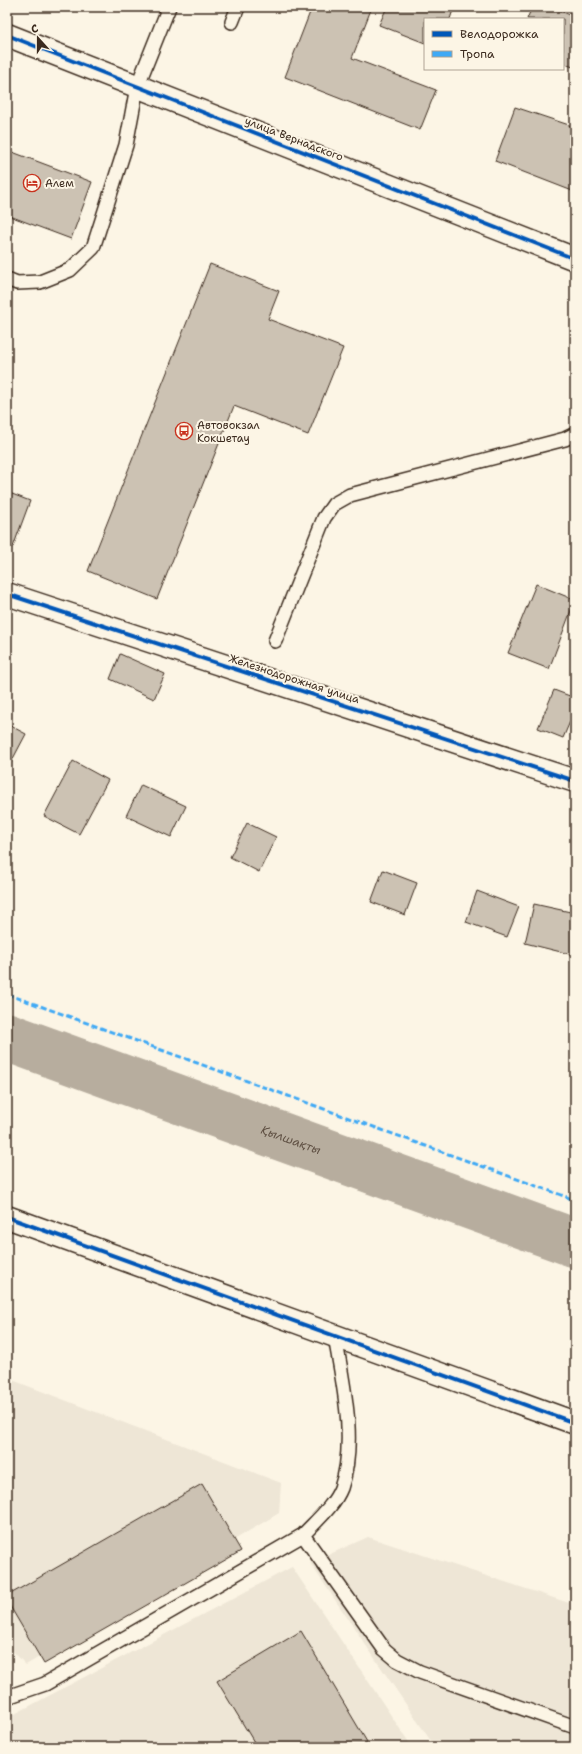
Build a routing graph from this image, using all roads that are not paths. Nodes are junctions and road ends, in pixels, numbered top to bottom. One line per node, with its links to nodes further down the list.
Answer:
1 (169, 7): 5 (lane)
2 (238, 7): 3 (lane)
3 (232, 22)
4 (7, 35): 5 (street, улица Вернадского)
5 (137, 87): 6 (street, улица Вернадского); 7 (lane)
6 (575, 259)
7 (7, 279)
8 (575, 434): 10 (lane)
9 (7, 594): 11 (street, Железнодорожная улица)
10 (275, 641)
11 (575, 781)
12 (7, 1217): 13 (street)
13 (335, 1337): 14 (street); 15 (lane)
14 (575, 1423)
15 (303, 1535): 16 (lane); 17 (lane)
16 (7, 1697)
17 (575, 1727)

